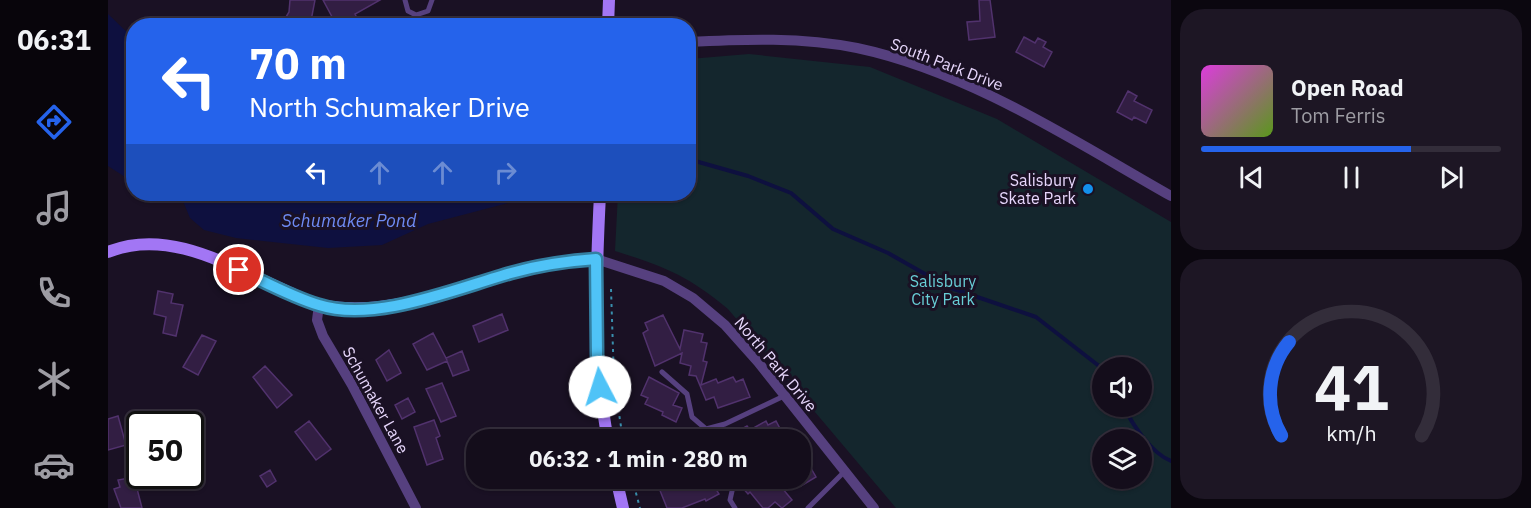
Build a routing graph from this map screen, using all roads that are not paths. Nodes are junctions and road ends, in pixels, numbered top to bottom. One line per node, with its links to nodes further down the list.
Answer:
1 (405, 0): 2 (lane)
2 (432, 0)
3 (609, 0): 4 (street)
4 (608, 18)
5 (696, 41): 6 (street, South Park Drive)
6 (1171, 196)
7 (600, 201): 9 (street)
8 (108, 252): 10 (street)
9 (596, 259): 10 (street); 12 (street, North Park Drive); 13 (street)
10 (319, 305): 17 (street, Schumaker Lane)
11 (662, 372): 12 (lane)
12 (784, 396): 14 (street, North Park Drive)
13 (607, 429)
14 (845, 471): 20 (lane); 21 (street, North Park Drive)
15 (619, 489): 18 (street)
16 (732, 489): 19 (lane)
17 (416, 508)
18 (623, 508)
19 (735, 508)
20 (808, 508)
21 (874, 508)

